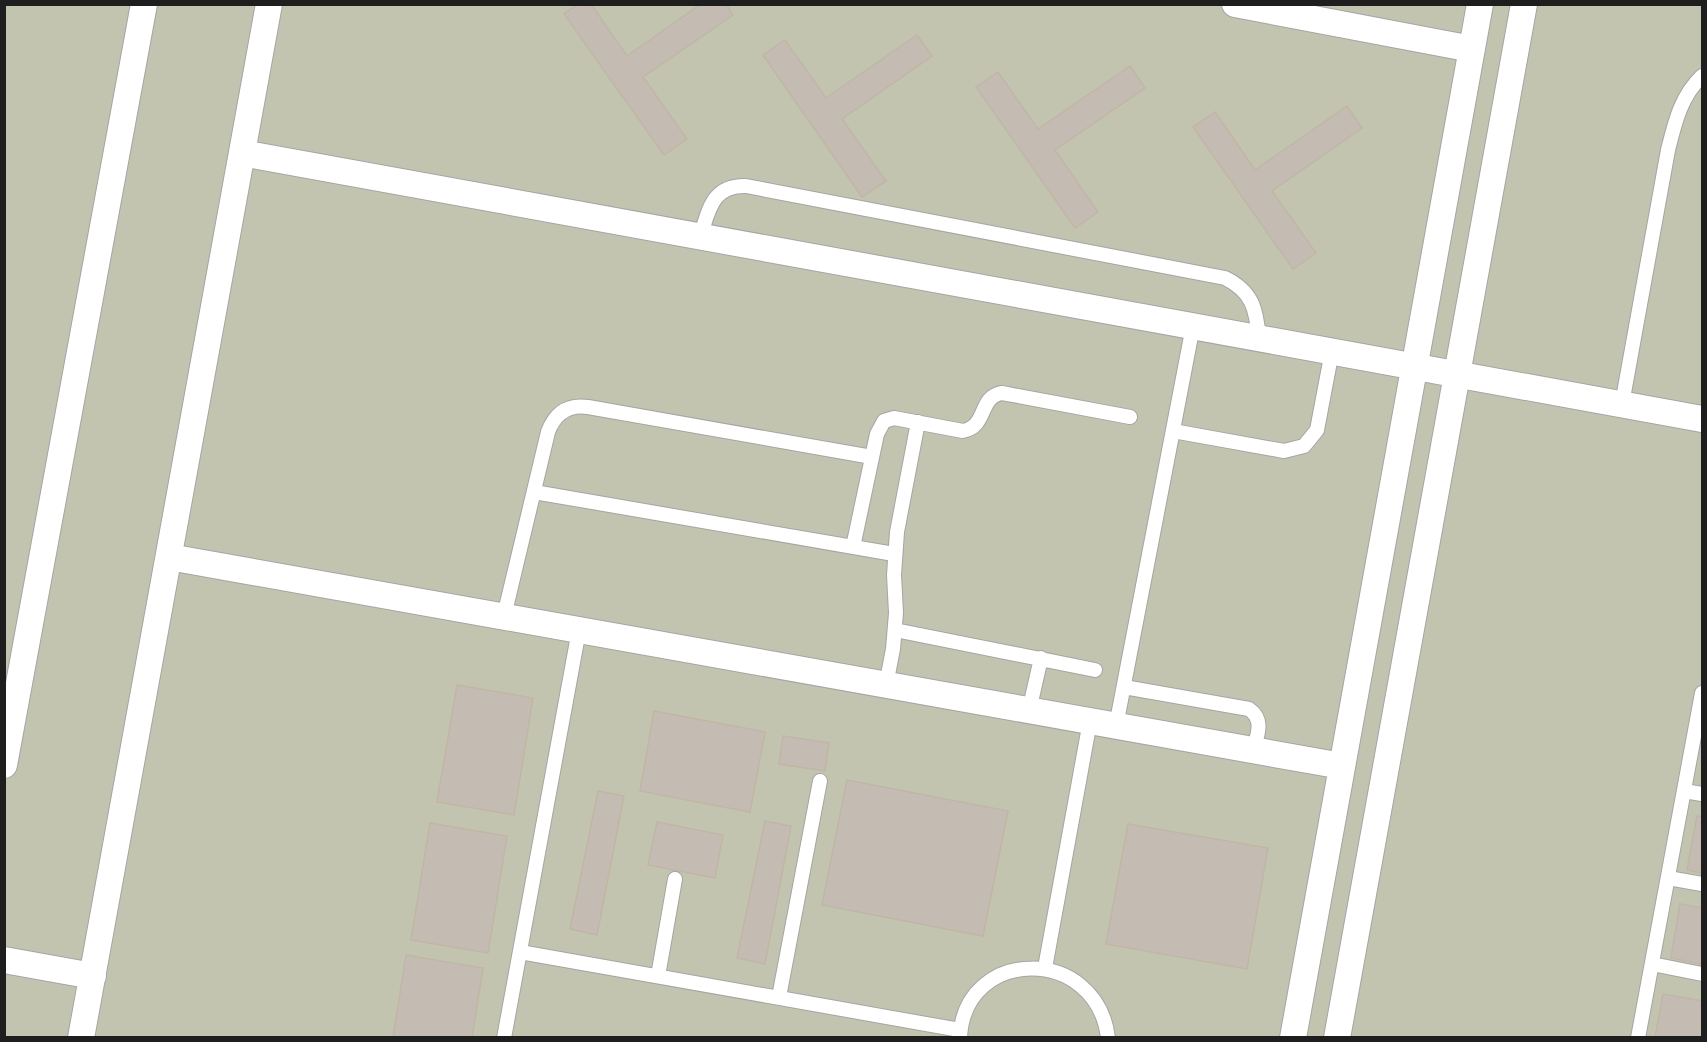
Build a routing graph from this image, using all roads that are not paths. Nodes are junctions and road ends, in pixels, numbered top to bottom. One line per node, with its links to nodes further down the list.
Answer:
1 (144, 4): 37 (street)
2 (269, 4): 8 (street)
3 (1235, 4): 6 (street)
4 (1480, 4): 6 (street)
5 (1524, 4): 14 (street)
6 (1472, 49): 13 (street)
7 (1702, 76): 15 (lane)
8 (242, 153): 9 (street); 24 (street)
9 (700, 237): 10 (street); 11 (lane)
10 (1193, 326): 11 (street); 19 (lane)
11 (1259, 338): 12 (street)
12 (1332, 351): 13 (street); 19 (lane)
13 (1414, 366): 14 (street); 38 (street)
14 (1458, 374): 15 (street); 58 (street)
15 (1622, 404): 17 (street)
16 (1130, 417): 18 (lane)
17 (1702, 419)
18 (918, 422): 20 (lane); 23 (lane)
19 (1173, 431): 31 (lane)
20 (872, 457): 21 (lane); 22 (lane)
21 (534, 492): 22 (lane); 25 (lane)
22 (854, 547): 23 (lane)
23 (894, 554): 27 (lane)
24 (169, 557): 25 (street); 50 (street)
25 (504, 616): 26 (street)
26 (579, 630): 30 (street); 45 (lane)
27 (895, 630): 28 (lane); 30 (lane)
28 (1041, 658): 29 (lane); 33 (lane)
29 (1095, 670)
30 (886, 685): 33 (street)
31 (1124, 687): 35 (lane); 36 (lane)
32 (1702, 696): 40 (lane)
33 (1029, 711): 34 (street)
34 (1090, 721): 35 (street); 48 (lane)
35 (1116, 726): 36 (street)
36 (1253, 751): 38 (street)
37 (4, 765)
38 (1342, 766): 57 (street)
39 (820, 781): 52 (lane)
40 (1684, 791): 41 (lane); 42 (lane)
41 (1702, 794)
42 (1668, 878): 44 (lane); 47 (lane)
43 (675, 879): 51 (lane)
44 (1702, 884)
45 (520, 952): 51 (lane); 55 (lane)
46 (4, 960): 50 (street)
47 (1652, 964): 49 (lane); 59 (lane)
48 (1045, 968): 53 (lane); 56 (lane)
49 (1702, 974)
50 (93, 976): 54 (street)
51 (658, 976): 52 (lane)
52 (779, 997): 53 (lane)
53 (960, 1034)
54 (81, 1038)
55 (504, 1038)
56 (1108, 1038)
57 (1293, 1038)
58 (1337, 1038)
59 (1638, 1038)

